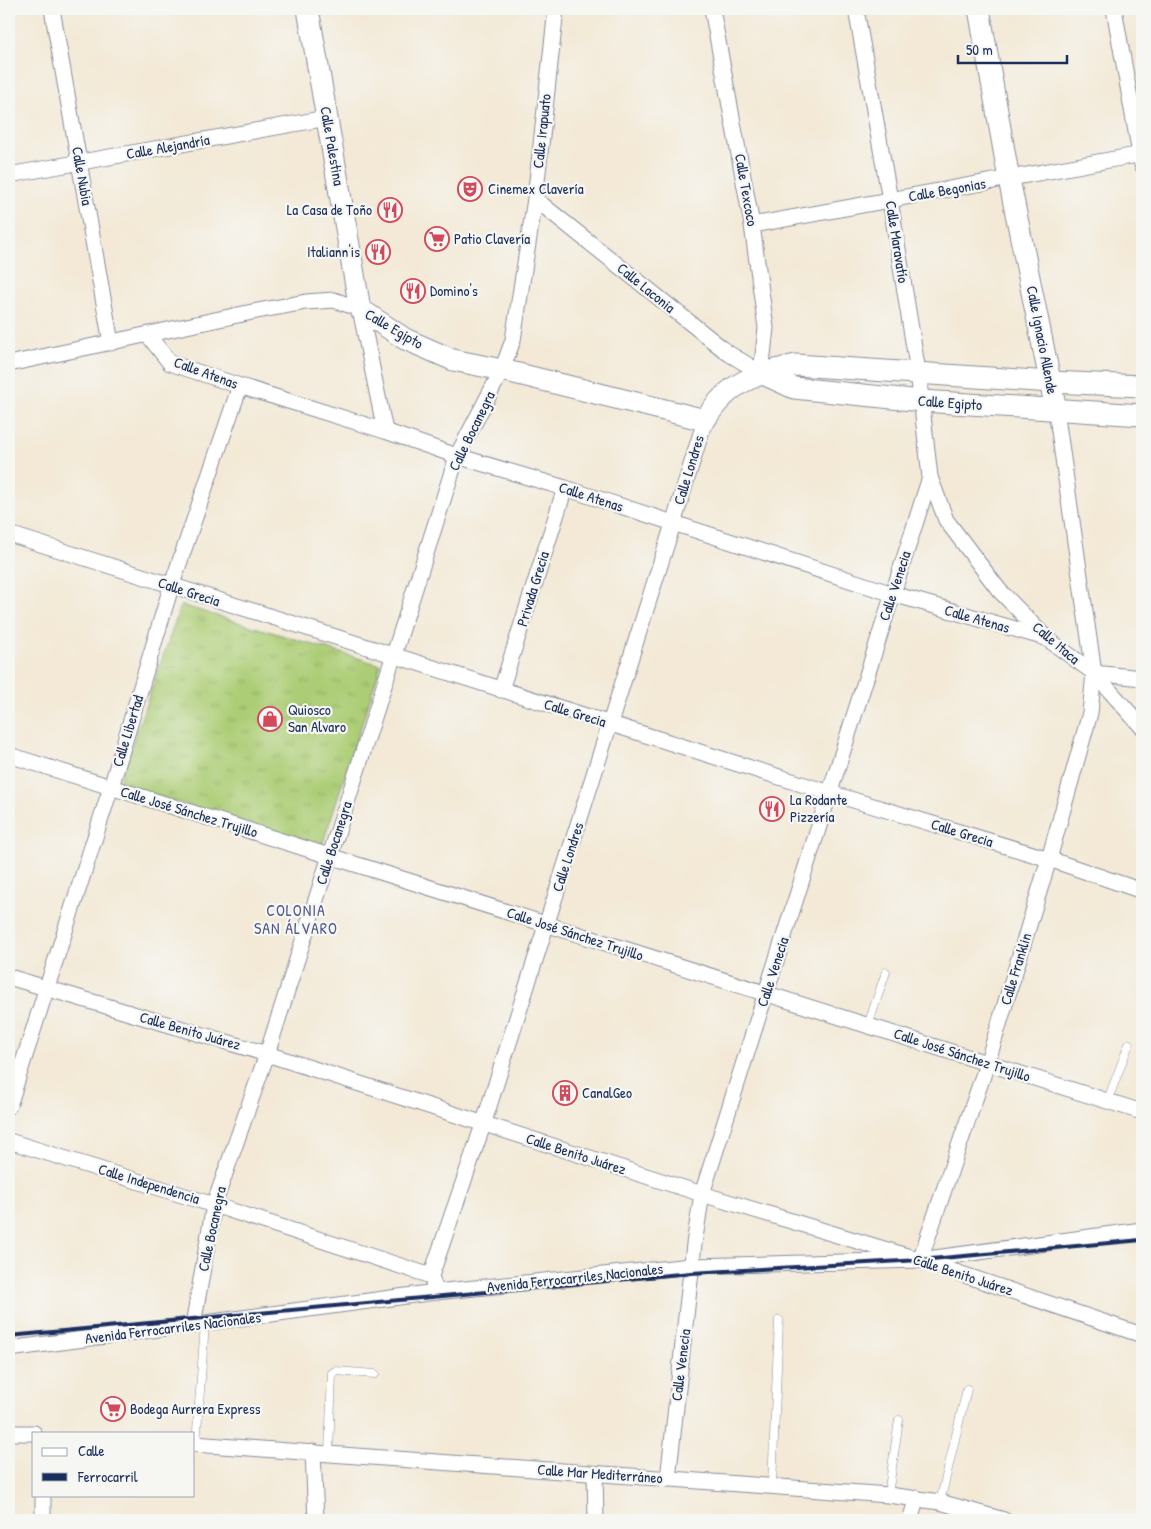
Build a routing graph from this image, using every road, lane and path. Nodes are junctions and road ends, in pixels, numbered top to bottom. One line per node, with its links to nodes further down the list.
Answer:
1 (52, 9): 10 (street, Calle Nubia)
2 (308, 9): 8 (street, Calle Palestina)
3 (556, 9): 13 (street, Calle Irapuato)
4 (712, 9): 15 (street, Calle Texcoco)
5 (856, 9): 14 (street, Calle Maravatío)
6 (979, 9): 12 (street, Calle Ignacio Allende)
7 (1114, 9): 9 (street)
8 (327, 118): 10 (street, Calle Alejandría); 16 (street, Calle Palestina)
9 (1142, 158): 12 (street, Calle Begonias)
10 (79, 163): 11 (street, Calle Alejandría); 18 (street, Calle Nubia)
11 (9, 175)
12 (1009, 179): 14 (street, Calle Begonias); 23 (street, Calle Ignacio Allende)
13 (535, 199): 20 (street, Calle Irapuato); 22 (street, Calle Laconia)
14 (890, 200): 15 (street, Calle Begonias); 21 (street, Calle Maravatío)
15 (752, 225): 22 (street, Calle Texcoco)
16 (360, 309): 17 (street, Calle Egipto); 20 (street, Calle Egipto); 30 (street, Calle Palestina)
17 (148, 335): 18 (street, Calle Egipto); 24 (street, Calle Atenas)
18 (111, 343): 19 (street, Calle Egipto)
19 (9, 364)
20 (502, 370): 29 (street, Calle Egipto); 31 (street, Calle Bocanegra)
21 (918, 372): 22 (street, Calle Egipto); 23 (street, Calle Egipto); 26 (street, Calle Maravatío)
22 (761, 374): 26 (street, Calle Egipto); 29 (street, Calle Egipto)
23 (1050, 382): 25 (street, Calle Egipto); 27 (street, Calle Ignacio Allende)
24 (240, 386): 30 (street, Calle Atenas); 36 (street, Calle Libertad)
25 (1142, 386)
26 (922, 401): 27 (street, Calle Egipto); 32 (street, Calle Maravatío)
27 (1056, 410): 28 (street, Calle Egipto); 40 (street, Calle Ignacio Allende)
28 (1142, 415)
29 (705, 420): 34 (street, Calle Londres)
30 (385, 431): 31 (street, Calle Atenas)
31 (457, 456): 33 (street, Calle Atenas); 39 (street, Calle Bocanegra)
32 (930, 477): 37 (street, Calle Venecia); 38 (street, Calle Itaca)
33 (564, 488): 34 (street, Calle Atenas); 42 (street, Privada Grecia)
34 (674, 524): 37 (street, Calle Atenas); 43 (street, Calle Londres)
35 (9, 534): 36 (street, Calle Grecia)
36 (172, 587): 39 (street, Calle Grecia); 46 (street, Calle Libertad)
37 (893, 594): 38 (street, Calle Atenas); 47 (street, Calle Venecia)
38 (1046, 638): 40 (street, Calle Itaca)
39 (393, 656): 42 (street, Calle Grecia); 48 (street, Calle Bocanegra)
40 (1094, 673): 41 (street); 44 (street, Calle Itaca); 49 (street, Calle Franklin)
41 (1142, 678)
42 (501, 690): 43 (street, Calle Grecia)
43 (610, 724): 47 (street, Calle Grecia); 51 (street, Calle Londres)
44 (1142, 727)
45 (9, 755): 46 (street, Calle José Sánchez Trujillo)
46 (111, 787): 48 (street, Calle José Sánchez Trujillo); 54 (street, Calle Libertad)
47 (830, 794): 49 (street, Calle Grecia); 55 (street, Calle Venecia)
48 (330, 856): 51 (street, Calle José Sánchez Trujillo); 58 (street, Calle Bocanegra)
49 (1049, 859): 50 (street, Calle Grecia); 59 (street, Calle Franklin)
50 (1142, 891)
51 (546, 925): 55 (street, Calle José Sánchez Trujillo); 63 (street, Calle Londres)
52 (886, 972): 56 (lane)
53 (9, 977): 54 (street, Calle Benito Juárez)
54 (47, 989): 58 (street, Calle Benito Juárez); 61 (street, Calle Libertad)
55 (766, 994): 56 (street, Calle José Sánchez Trujillo); 65 (street, Calle Venecia)
56 (868, 1025): 59 (street, Calle José Sánchez Trujillo)
57 (1129, 1044): 60 (lane)
58 (266, 1054): 63 (street, Calle Benito Juárez); 66 (street, Calle Bocanegra)
59 (988, 1064): 60 (street, Calle José Sánchez Trujillo); 68 (street, Calle Franklin)
60 (1107, 1102): 62 (street, Calle José Sánchez Trujillo)
61 (9, 1106)
62 (1142, 1112)
63 (483, 1125): 65 (street, Calle Benito Juárez); 70 (street, Calle Londres)
64 (9, 1141): 66 (street, Calle Independencia)
65 (702, 1194): 68 (street, Calle Benito Juárez); 69 (street, Calle Venecia)
66 (214, 1205): 70 (street, Calle Independencia); 73 (street, Calle Bocanegra)
67 (1142, 1230): 68 (street, Avenida Ferrocarriles Nacionales)
68 (920, 1260): 69 (street, Avenida Ferrocarriles Nacionales); 74 (street, Calle Benito Juárez)
69 (691, 1266): 71 (street, Avenida Ferrocarriles Nacionales); 85 (street, Calle Venecia)
70 (431, 1276): 71 (street)
71 (436, 1292): 73 (street, Avenida Ferrocarriles Nacionales)
72 (779, 1320): 86 (lane)
73 (199, 1324): 75 (street, Avenida Ferrocarriles Nacionales); 81 (lane)
74 (1142, 1334)
75 (9, 1349)
76 (375, 1374): 83 (lane)
77 (967, 1389): 90 (lane)
78 (899, 1420): 87 (lane)
79 (9, 1433): 80 (street)
80 (32, 1433)
81 (195, 1444): 82 (street, Calle Mar Mediterráneo)
82 (313, 1452): 83 (street, Calle Mar Mediterráneo); 92 (street)
83 (329, 1453): 84 (street, Calle Mar Mediterráneo)
84 (595, 1474): 85 (street, Calle Mar Mediterráneo); 93 (street)
85 (668, 1479): 86 (street, Calle Mar Mediterráneo)
86 (772, 1485): 87 (street, Calle Mar Mediterráneo)
87 (888, 1495): 89 (street, Calle Mar Mediterráneo)
88 (43, 1496): 91 (street)
89 (917, 1498): 90 (street, Calle Mar Mediterráneo); 94 (street)
90 (940, 1502): 95 (street, Calle Mar Mediterráneo)
91 (43, 1520)
92 (316, 1520)
93 (596, 1520)
94 (910, 1520)
95 (1004, 1520)

